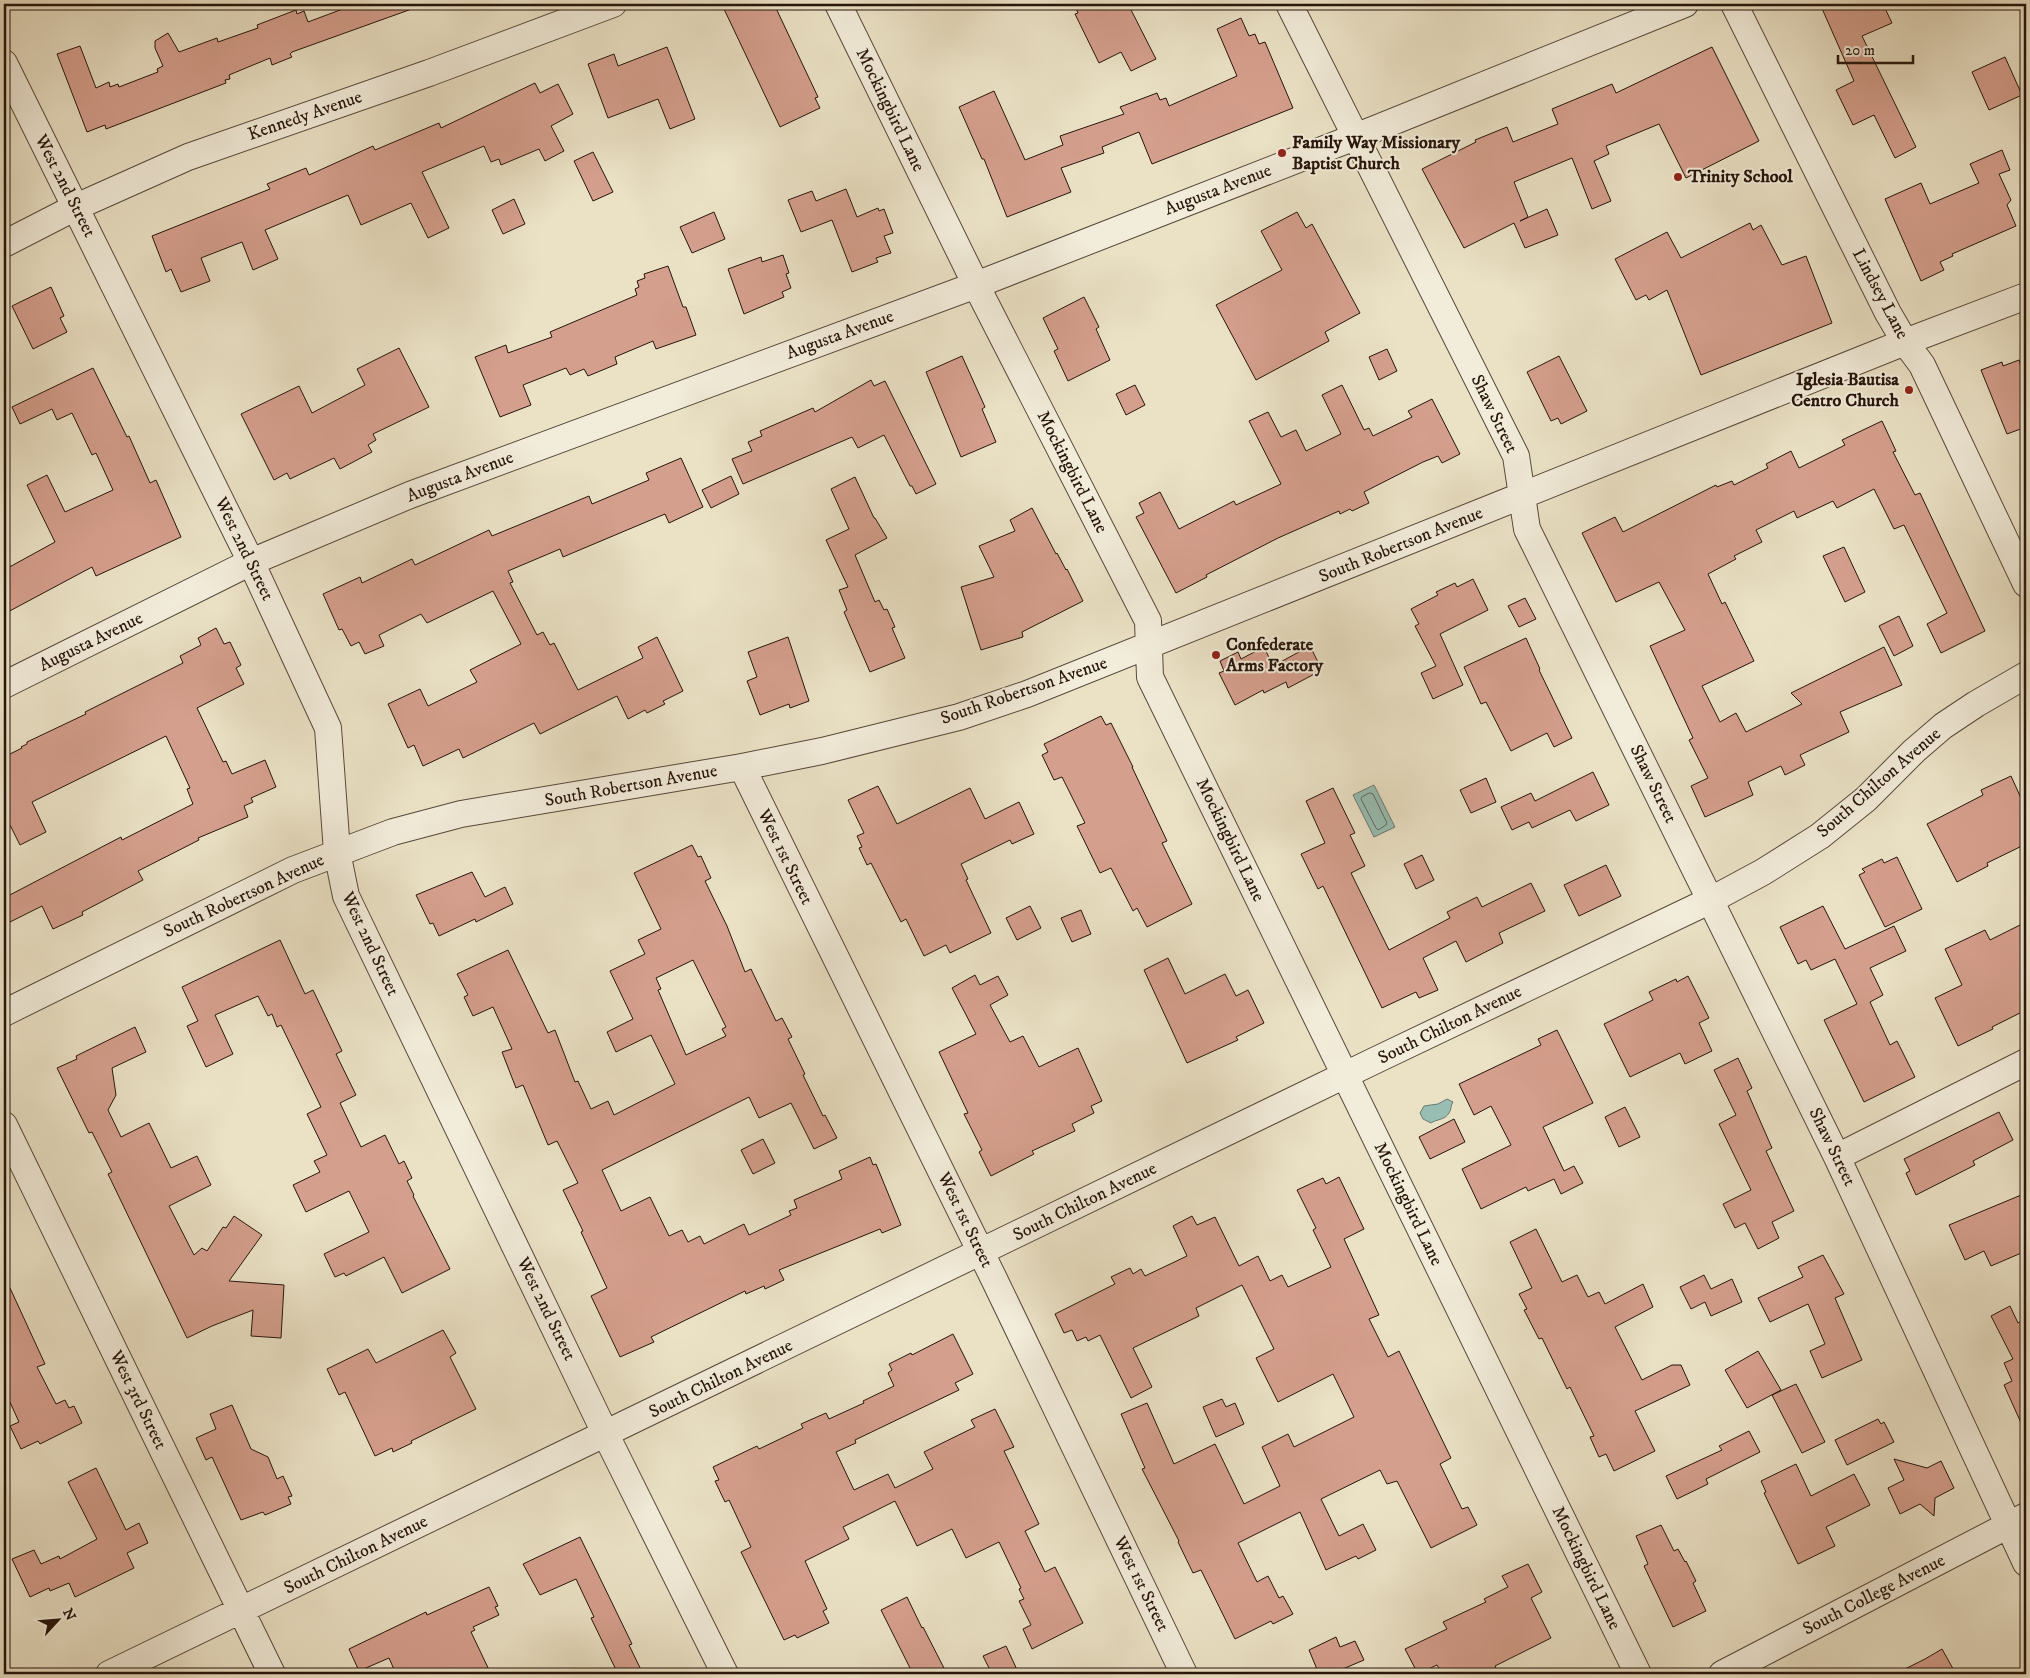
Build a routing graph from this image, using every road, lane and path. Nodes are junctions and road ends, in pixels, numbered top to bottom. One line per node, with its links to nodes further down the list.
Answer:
1 (613, 4): 8 (street, Kennedy Avenue)
2 (838, 4): 10 (street, Mockingbird Lane)
3 (1289, 4): 7 (street, Shaw Street)
4 (1684, 4): 7 (street, Augusta Avenue)
5 (1734, 4): 12 (street, Lindsey Lane)
6 (4, 63): 8 (street, West 2nd Street)
7 (1355, 136): 10 (street, Augusta Avenue); 13 (street, Shaw Street)
8 (76, 207): 9 (street, Kennedy Avenue); 14 (street, West 2nd Street)
9 (4, 244)
10 (976, 285): 14 (street, Augusta Avenue); 16 (street, Mockingbird Lane)
11 (2026, 296): 12 (street, South Robertson Avenue)
12 (1905, 342): 13 (street, South Robertson Avenue); 15 (street, Lindsey Lane)
13 (1523, 496): 16 (street, South Robertson Avenue); 21 (street, Shaw Street)
14 (251, 562): 18 (street, Augusta Avenue); 20 (street, West 2nd Street)
15 (2026, 584)
16 (1150, 646): 19 (street, South Robertson Avenue); 24 (street, Mockingbird Lane)
17 (2026, 675): 21 (street, South Chilton Avenue)
18 (4, 686)
19 (742, 767): 20 (street, South Robertson Avenue); 27 (street, West 1st Street)
20 (337, 852): 22 (street, South Robertson Avenue); 28 (street, West 2nd Street)
21 (1711, 900): 24 (street, South Chilton Avenue); 26 (street, Shaw Street)
22 (4, 1013)
23 (2026, 1062): 26 (street)
24 (1345, 1075): 27 (street, South Chilton Avenue); 36 (street, Mockingbird Lane)
25 (4, 1125): 31 (street, West 3rd Street)
26 (1837, 1157): 29 (street, Shaw Street)
27 (981, 1252): 28 (street, South Chilton Avenue); 35 (street, West 1st Street)
28 (606, 1434): 31 (street, South Chilton Avenue); 34 (street, West 2nd Street)
29 (2017, 1521): 30 (street, Shaw Street); 37 (street, South College Avenue)
30 (2026, 1563)
31 (240, 1610): 32 (street, South Chilton Avenue); 33 (street, West 3rd Street)
32 (109, 1674)
33 (272, 1674)
34 (725, 1674)
35 (1184, 1674)
36 (1638, 1674)
37 (1722, 1674)

